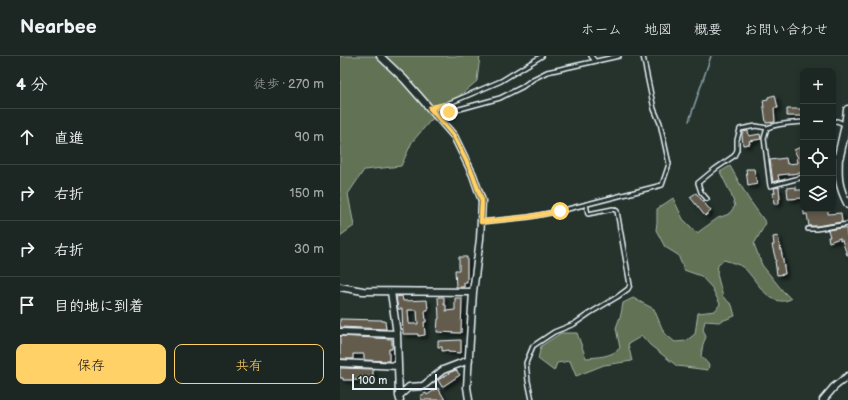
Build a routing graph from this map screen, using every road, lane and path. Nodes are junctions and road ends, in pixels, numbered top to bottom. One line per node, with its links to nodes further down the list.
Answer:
1 (380, 56): 8 (street)
2 (542, 56): 7 (lane)
3 (591, 56): 6 (lane)
4 (619, 56): 6 (lane)
5 (643, 56): 19 (lane)
6 (595, 61): 7 (lane)
7 (445, 105): 8 (lane)
8 (430, 108): 21 (street)
9 (848, 110): 12 (street)
10 (836, 121): 12 (lane)
11 (800, 122): 13 (lane)
12 (846, 125): 14 (street)
13 (767, 128): 17 (lane); 18 (lane)
14 (839, 156): 15 (street)
15 (836, 169)
16 (836, 176): 20 (street)
17 (800, 178)
18 (707, 199)
19 (586, 204): 21 (lane); 35 (lane)
20 (848, 205)
21 (481, 222): 26 (street)
22 (848, 224): 23 (lane)
23 (808, 229)
24 (340, 287): 25 (street)
25 (390, 292): 26 (street); 28 (street)
26 (473, 292): 29 (street)
27 (340, 332): 28 (street)
28 (397, 334): 31 (street)
29 (469, 360): 33 (street); 34 (street)
30 (340, 363): 31 (street)
31 (398, 366): 33 (street)
32 (848, 376): 36 (street)
33 (399, 398)
34 (469, 400)
35 (532, 400)
36 (823, 400)

